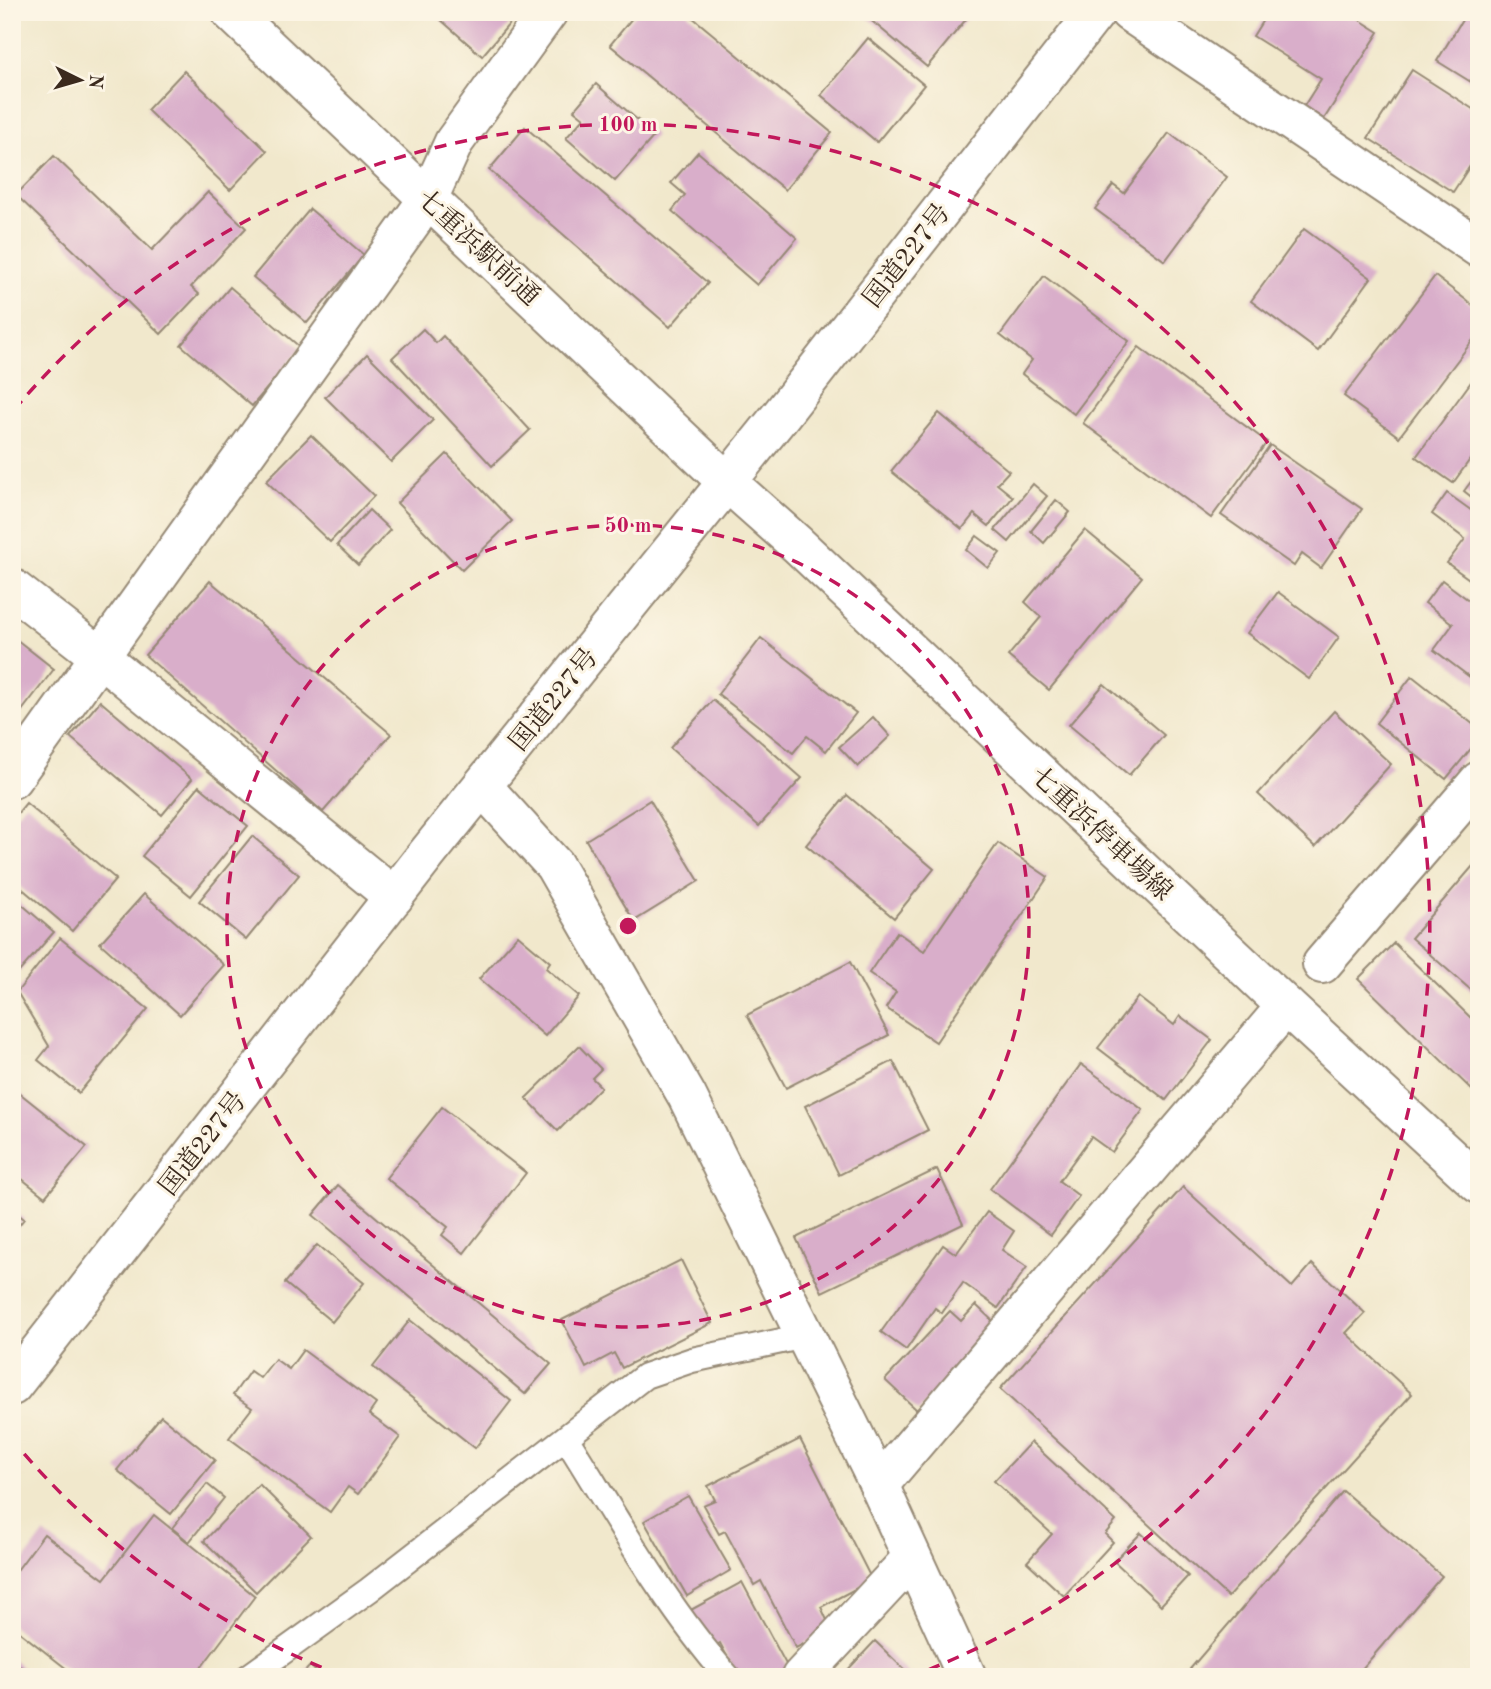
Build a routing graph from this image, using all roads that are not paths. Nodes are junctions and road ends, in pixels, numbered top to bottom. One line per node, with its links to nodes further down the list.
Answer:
1 (231, 12): 5 (main road, 七重浜駅前通)
2 (548, 12): 5 (main road)
3 (1096, 12): 7 (main road, 国道227号)
4 (1129, 12): 6 (main road)
5 (428, 199): 7 (main road, 七重浜駅前通); 9 (main road)
6 (1479, 248)
7 (726, 481): 12 (main road, 国道227号); 15 (main road, 七重浜停車場線)
8 (12, 588): 9 (main road)
9 (99, 656): 10 (main road); 13 (main road)
10 (12, 779)
11 (1479, 781): 14 (main road)
12 (483, 787): 13 (main road, 国道227号); 17 (main road)
13 (394, 897): 18 (main road, 国道227号)
14 (1322, 964)
15 (1286, 1006): 16 (main road, 七重浜停車場線); 20 (main road)
16 (1479, 1184)
17 (805, 1336): 19 (lane); 20 (main road)
18 (12, 1386)
19 (566, 1438): 22 (lane); 23 (lane)
20 (879, 1485): 21 (main road)
21 (912, 1558): 24 (main road); 25 (main road)
22 (248, 1677)
23 (728, 1677)
24 (801, 1677)
25 (967, 1677)

